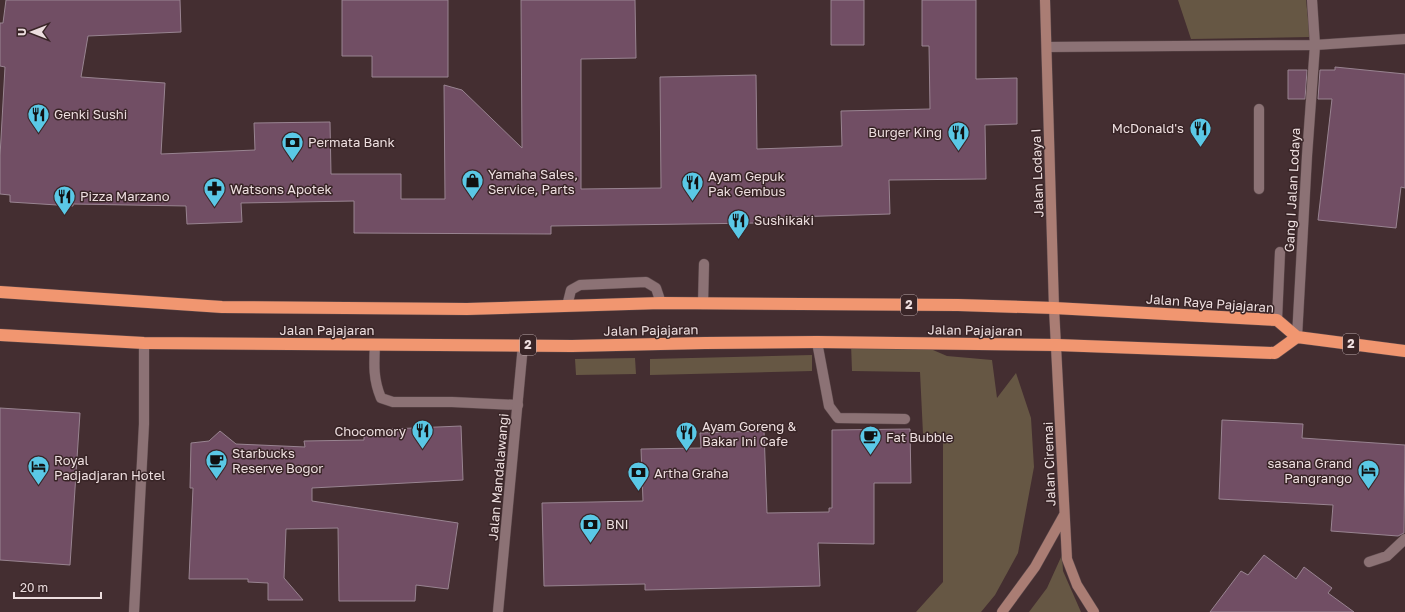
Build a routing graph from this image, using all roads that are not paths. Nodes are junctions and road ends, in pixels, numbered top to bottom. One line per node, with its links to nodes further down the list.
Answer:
1 (1044, 0): 5 (street, Jalan Lodaya I)
2 (1312, 0): 4 (street, Gang I Jalan Lodaya)
3 (1405, 39): 4 (street)
4 (1315, 45): 5 (street); 17 (street, Gang I Jalan Lodaya)
5 (1047, 47): 14 (street, Jalan Lodaya I)
6 (1259, 109): 7 (street)
7 (1259, 189)
8 (1280, 252): 15 (street)
9 (704, 264): 12 (street)
10 (0, 292): 13 (highway, Jalan Pajajaran / 2)
11 (661, 303): 12 (highway, Jalan Pajajaran / 2); 13 (highway, Jalan Pajajaran / 2); 13 (street)
12 (703, 304): 14 (highway, Jalan Pajajaran / 2)
13 (567, 306)
14 (1054, 308): 15 (highway, Jalan Raya Pajajaran / 2); 22 (street, Jalan Lodaya I)
15 (1277, 320): 17 (highway, Jalan Raya Pajajaran)
16 (0, 336): 19 (highway, Jalan Pajajaran / 2)
17 (1297, 337): 22 (highway, Jalan Pajajaran / 2); 23 (highway, 2)
18 (817, 342): 21 (highway, Jalan Pajajaran / 2); 22 (highway, Jalan Pajajaran / 2); 25 (street)
19 (144, 343): 20 (highway, Jalan Pajajaran / 2); 29 (street)
20 (375, 344): 21 (highway, Jalan Pajajaran / 2); 24 (street)
21 (523, 345): 24 (street, Jalan Mandalawangi)
22 (1057, 345): 26 (street, Jalan Ciremai)
23 (1405, 351)
24 (518, 405): 30 (street, Jalan Mandalawangi)
25 (905, 419)
26 (1064, 515): 31 (street, Jalan Ciremai); 32 (street)
27 (1405, 539): 28 (street)
28 (1369, 562)
29 (134, 612)
30 (498, 612)
31 (1002, 612)
32 (1094, 612)

